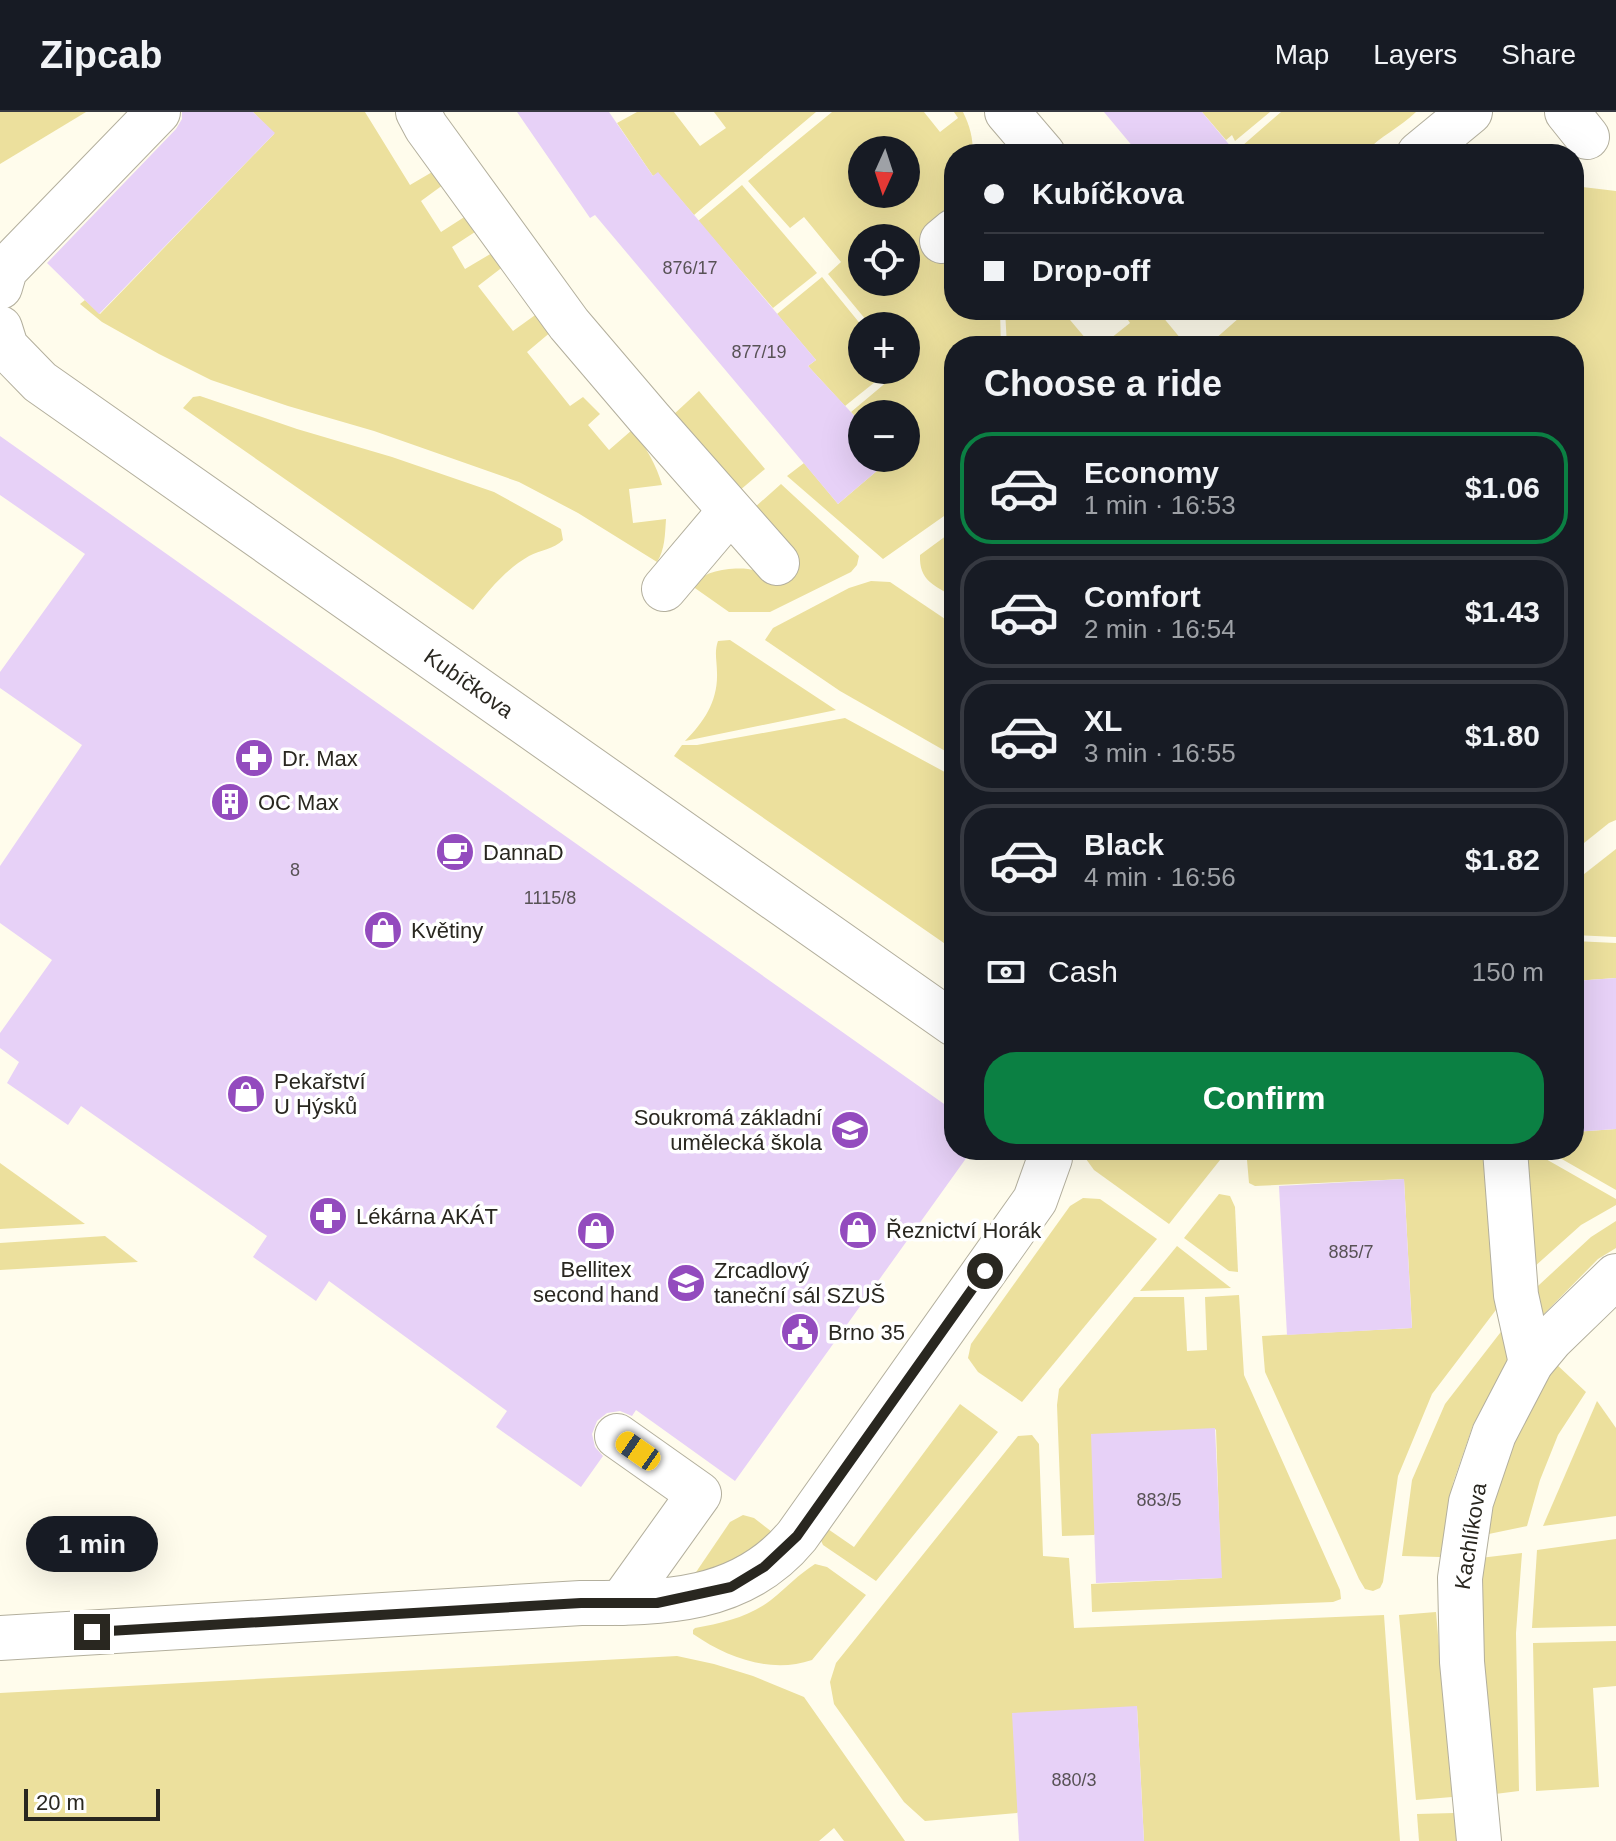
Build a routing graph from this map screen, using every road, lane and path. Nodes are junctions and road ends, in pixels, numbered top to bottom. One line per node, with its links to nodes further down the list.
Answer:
1 (158, 112): 7 (street)
2 (418, 112): 9 (street)
3 (1007, 112): 5 (street)
4 (1470, 112): 6 (street)
5 (1034, 144)
6 (1431, 144)
7 (0, 287)
8 (0, 328): 12 (street, Kubíčkova)
9 (730, 511): 10 (street); 11 (street)
10 (777, 563)
11 (664, 589)
12 (944, 1017)
13 (1049, 1160): 18 (street)
14 (1506, 1160): 16 (street)
15 (1616, 1276): 16 (street, Kachlíkova)
16 (1531, 1363): 20 (street, Kachlíkova)
17 (617, 1436): 18 (street)
18 (639, 1603): 19 (street)
19 (0, 1638)
20 (1479, 1841)

